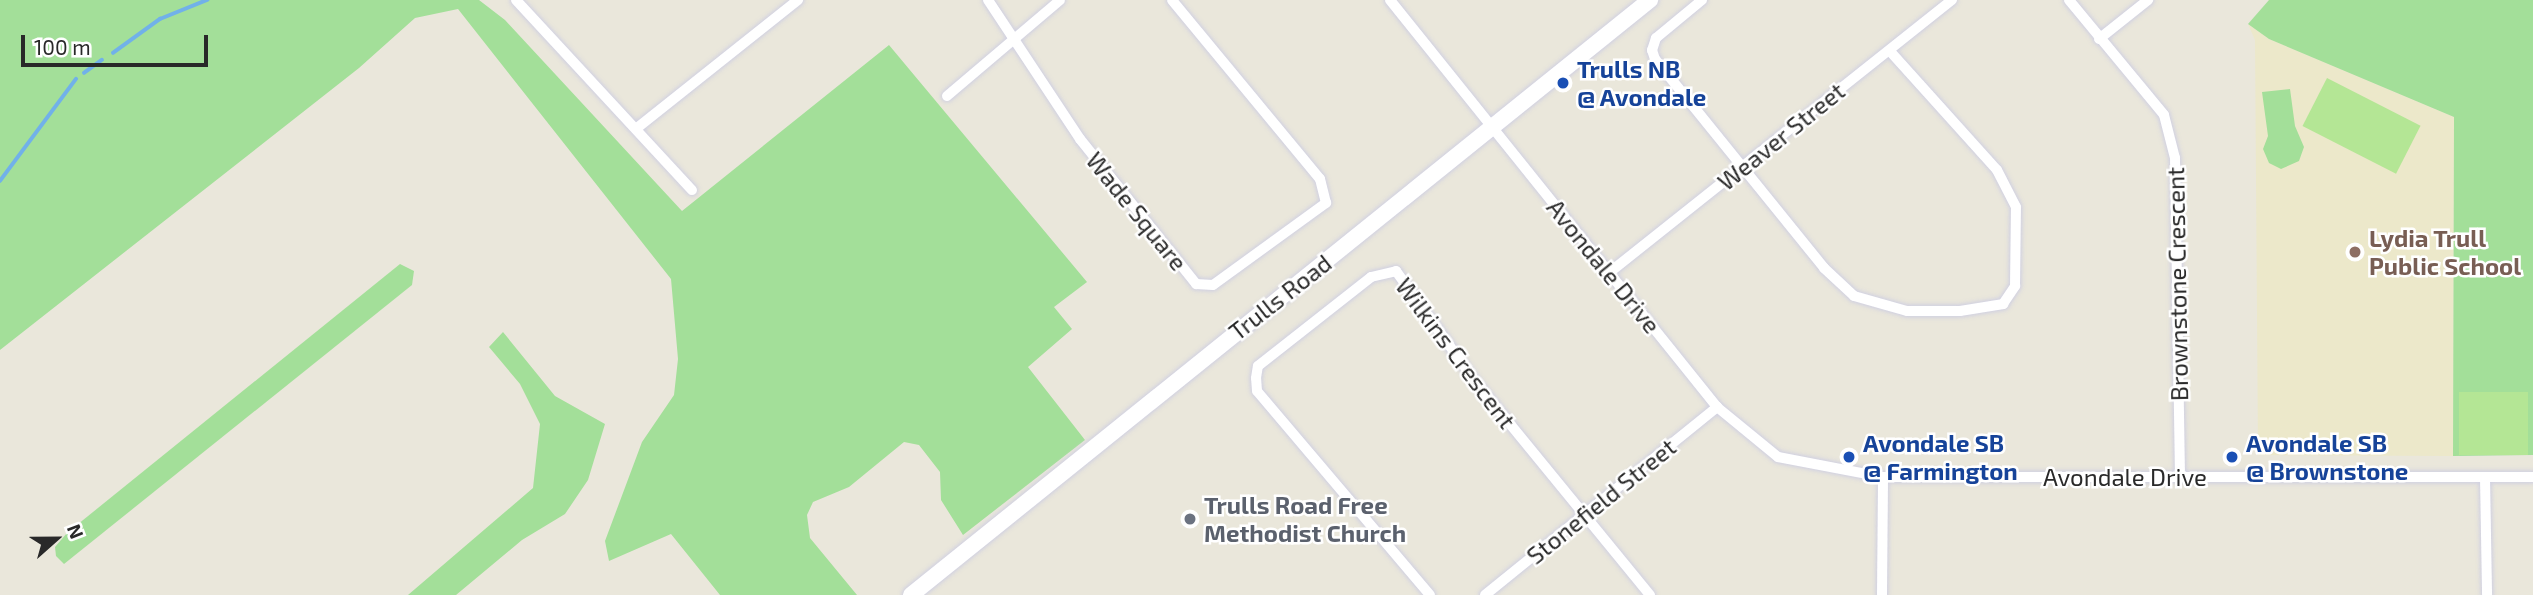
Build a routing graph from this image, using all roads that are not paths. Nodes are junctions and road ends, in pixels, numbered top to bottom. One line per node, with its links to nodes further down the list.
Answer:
1 (516, 0): 16 (street)
2 (798, 0): 16 (street)
3 (988, 0): 12 (street, Wade Square)
4 (1060, 0): 12 (street)
5 (1172, 0): 12 (street, Wade Square)
6 (1390, 0): 17 (street, Avondale Drive)
7 (1650, 0): 17 (street, Trulls Road)
8 (1702, 0): 18 (street)
9 (1952, 0): 14 (street, Weaver Street)
10 (2069, 0): 13 (street, Brownstone Crescent)
11 (2148, 0): 13 (street)
12 (1013, 37): 15 (street)
13 (2099, 39): 23 (street, Brownstone Crescent)
14 (1889, 50): 18 (street, Weaver Street); 18 (street)
15 (947, 96)
16 (637, 128): 19 (street)
17 (1492, 129): 20 (street, Avondale Drive); 27 (street, Trulls Road)
18 (1743, 167): 20 (street, Weaver Street)
19 (692, 190)
20 (1610, 272): 21 (street, Avondale Drive)
21 (1717, 407): 22 (street, Avondale Drive); 26 (street, Stonefield Street)
22 (1882, 477): 23 (street, Avondale Drive); 31 (street)
23 (2180, 477): 24 (street, Avondale Drive)
24 (2485, 477): 25 (street, Avondale Drive); 32 (street)
25 (2533, 477)
26 (1584, 515): 28 (street, Wilkins Crescent); 29 (street, Stonefield Street); 30 (street, Wilkins Crescent)
27 (911, 595)
28 (1430, 595)
29 (1485, 595)
30 (1650, 595)
31 (1882, 595)
32 (2487, 595)

